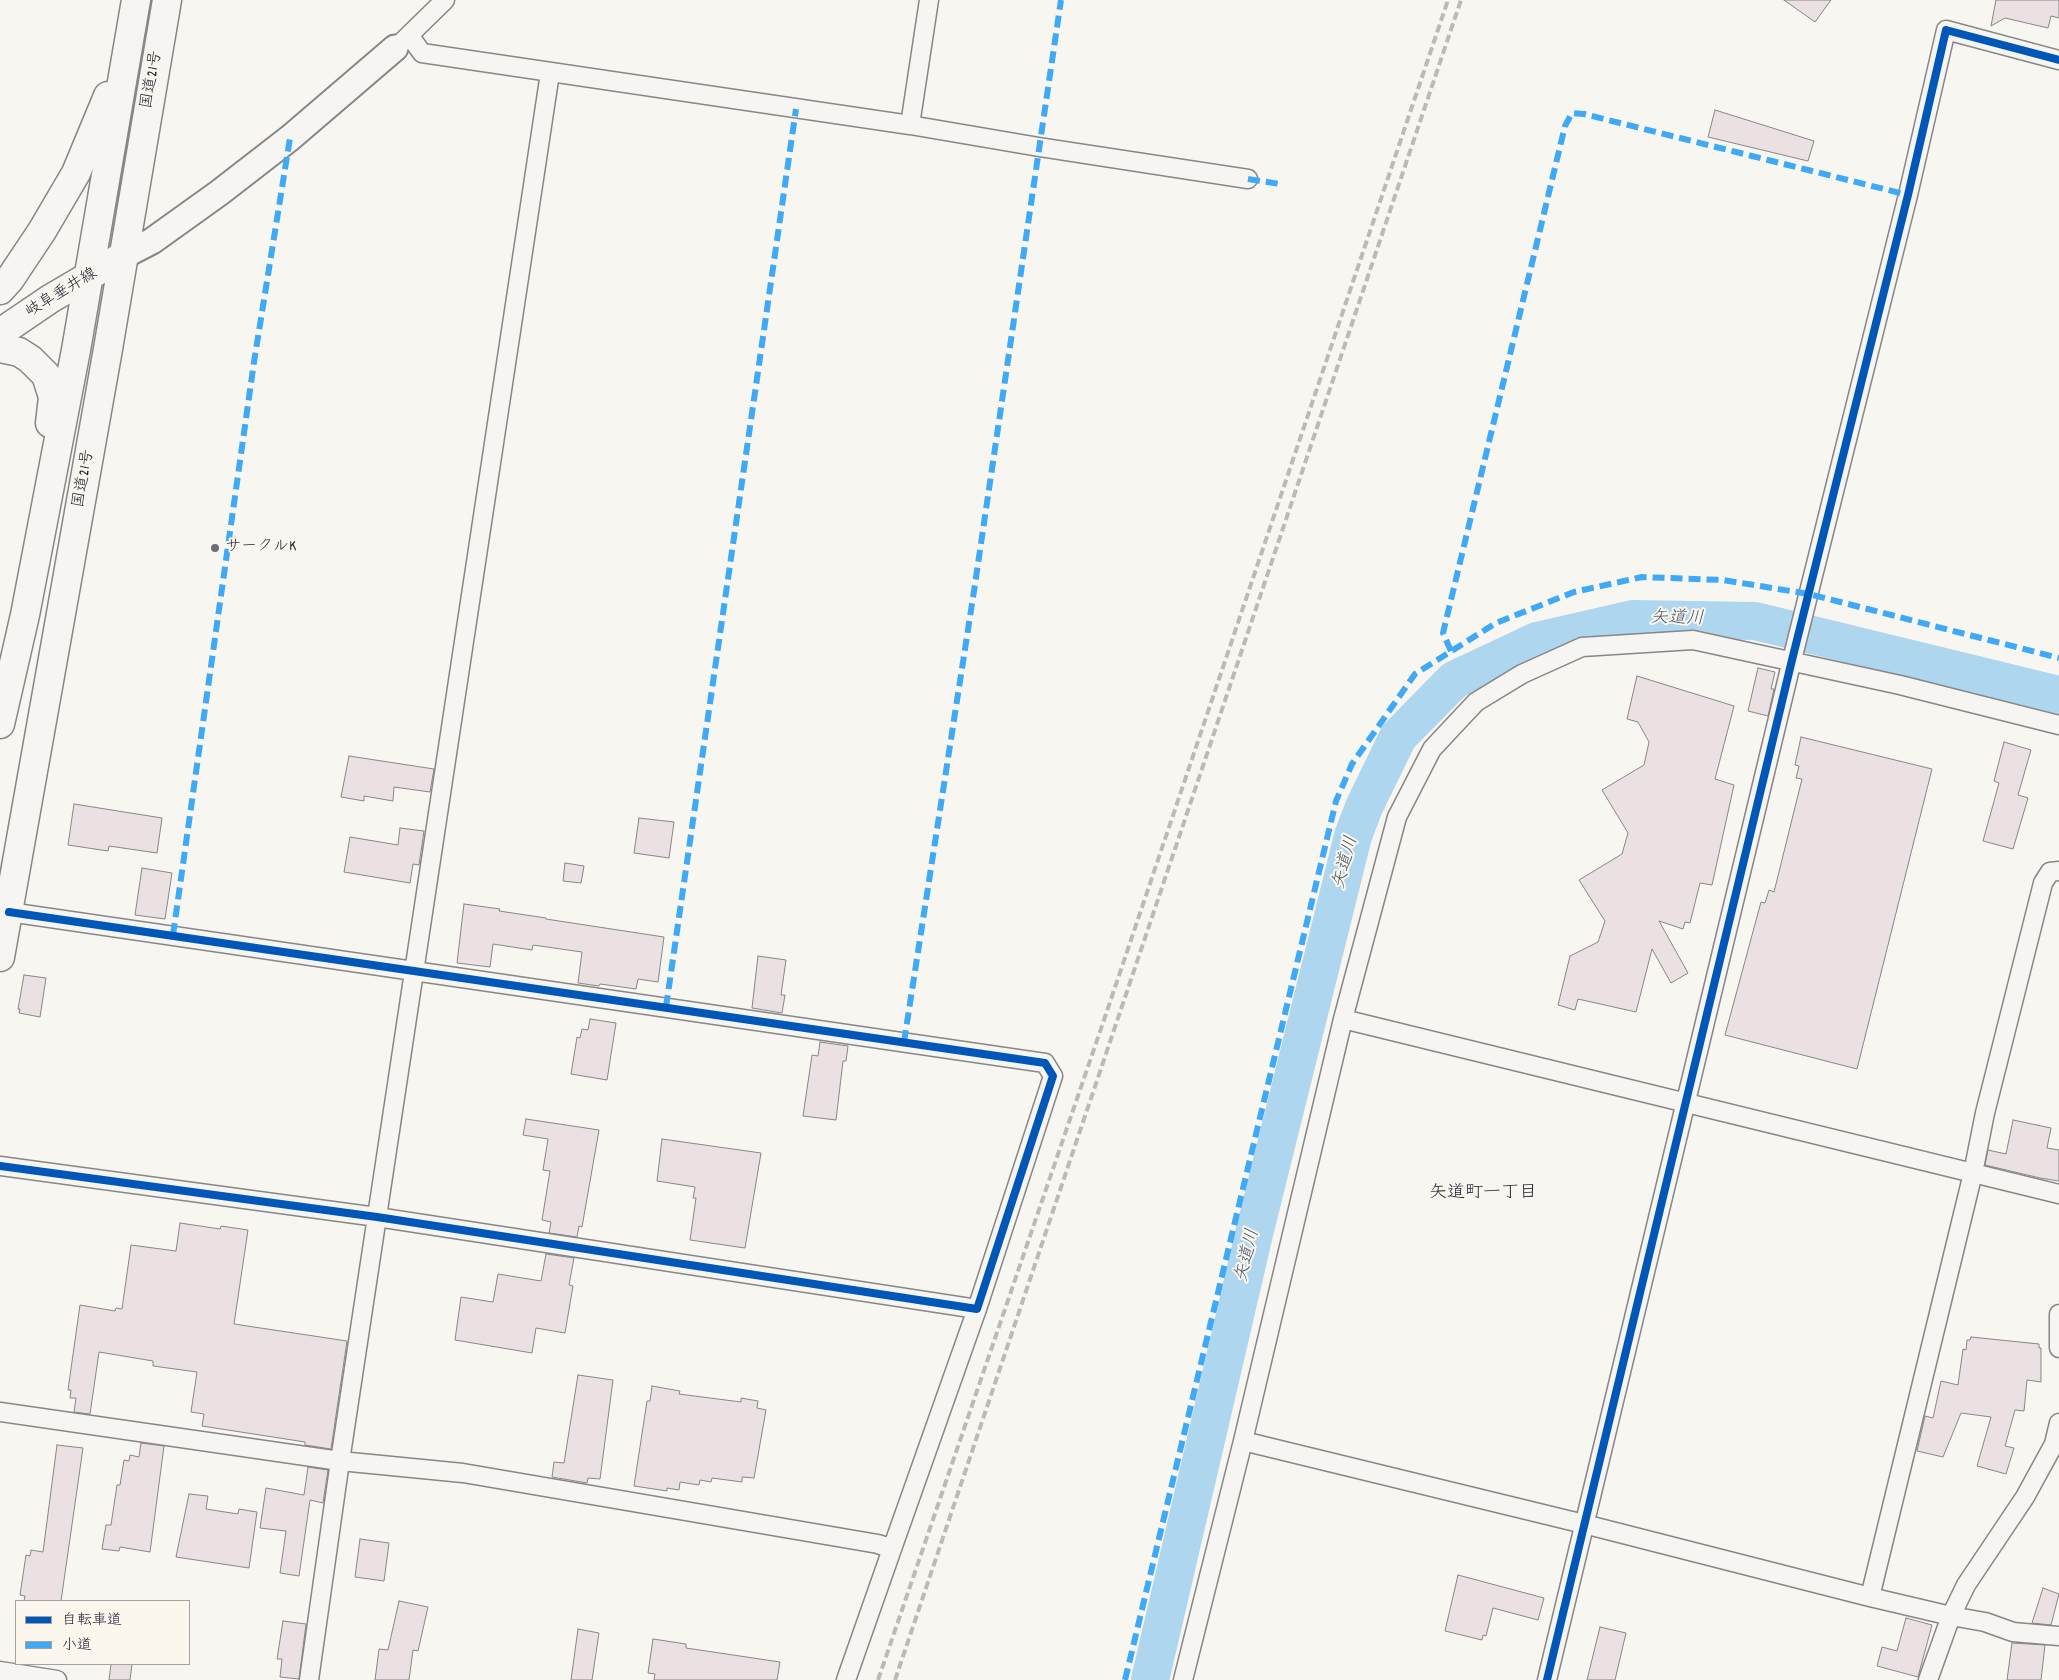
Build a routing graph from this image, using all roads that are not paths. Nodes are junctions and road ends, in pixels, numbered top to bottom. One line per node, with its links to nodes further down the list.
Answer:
1 (167, 0): 10 (main road, 国道21号)
2 (445, 0): 5 (street)
3 (929, 0): 8 (street)
4 (136, 2): 11 (main road, 国道21号); 12 (main road)
5 (402, 41): 7 (street); 10 (street)
6 (2059, 60): 16 (street)
7 (550, 73): 8 (street); 22 (street)
8 (910, 125): 9 (street)
9 (1248, 179)
10 (124, 256): 11 (main road, 岐阜垂井線); 20 (main road, 国道21号)
11 (88, 279): 13 (main road, 岐阜垂井線); 15 (main road, 国道21号)
12 (3, 280)
13 (0, 333)
14 (0, 348): 15 (main road)
15 (25, 615): 17 (main road, 国道21号)
16 (1794, 656): 18 (street); 23 (street); 24 (street)
17 (0, 724)
18 (2059, 726)
19 (2059, 871): 26 (street)
20 (9, 912): 21 (main road, 国道21号); 22 (street)
21 (0, 957)
22 (414, 972): 28 (street); 29 (street)
23 (1342, 1019): 24 (street); 34 (street)
24 (1686, 1102): 26 (street); 36 (street)
25 (0, 1166): 28 (street)
26 (1973, 1173): 27 (street); 38 (street)
27 (2059, 1194)
28 (376, 1217): 29 (street); 35 (street)
29 (977, 1309): 37 (street)
30 (2059, 1314): 31 (street)
31 (2059, 1348)
32 (0, 1412): 35 (street)
33 (2059, 1423): 39 (street)
34 (1243, 1441): 36 (street); 45 (street)
35 (340, 1461): 37 (street); 43 (street)
36 (1584, 1524): 38 (street); 46 (street)
37 (892, 1549): 44 (street)
38 (1870, 1597): 39 (street)
39 (1951, 1616): 40 (street); 47 (street)
40 (2059, 1636)
41 (0, 1672): 42 (street)
42 (57, 1680)
43 (309, 1680)
44 (846, 1680)
45 (1183, 1680)
46 (1546, 1680)
47 (1928, 1680)

